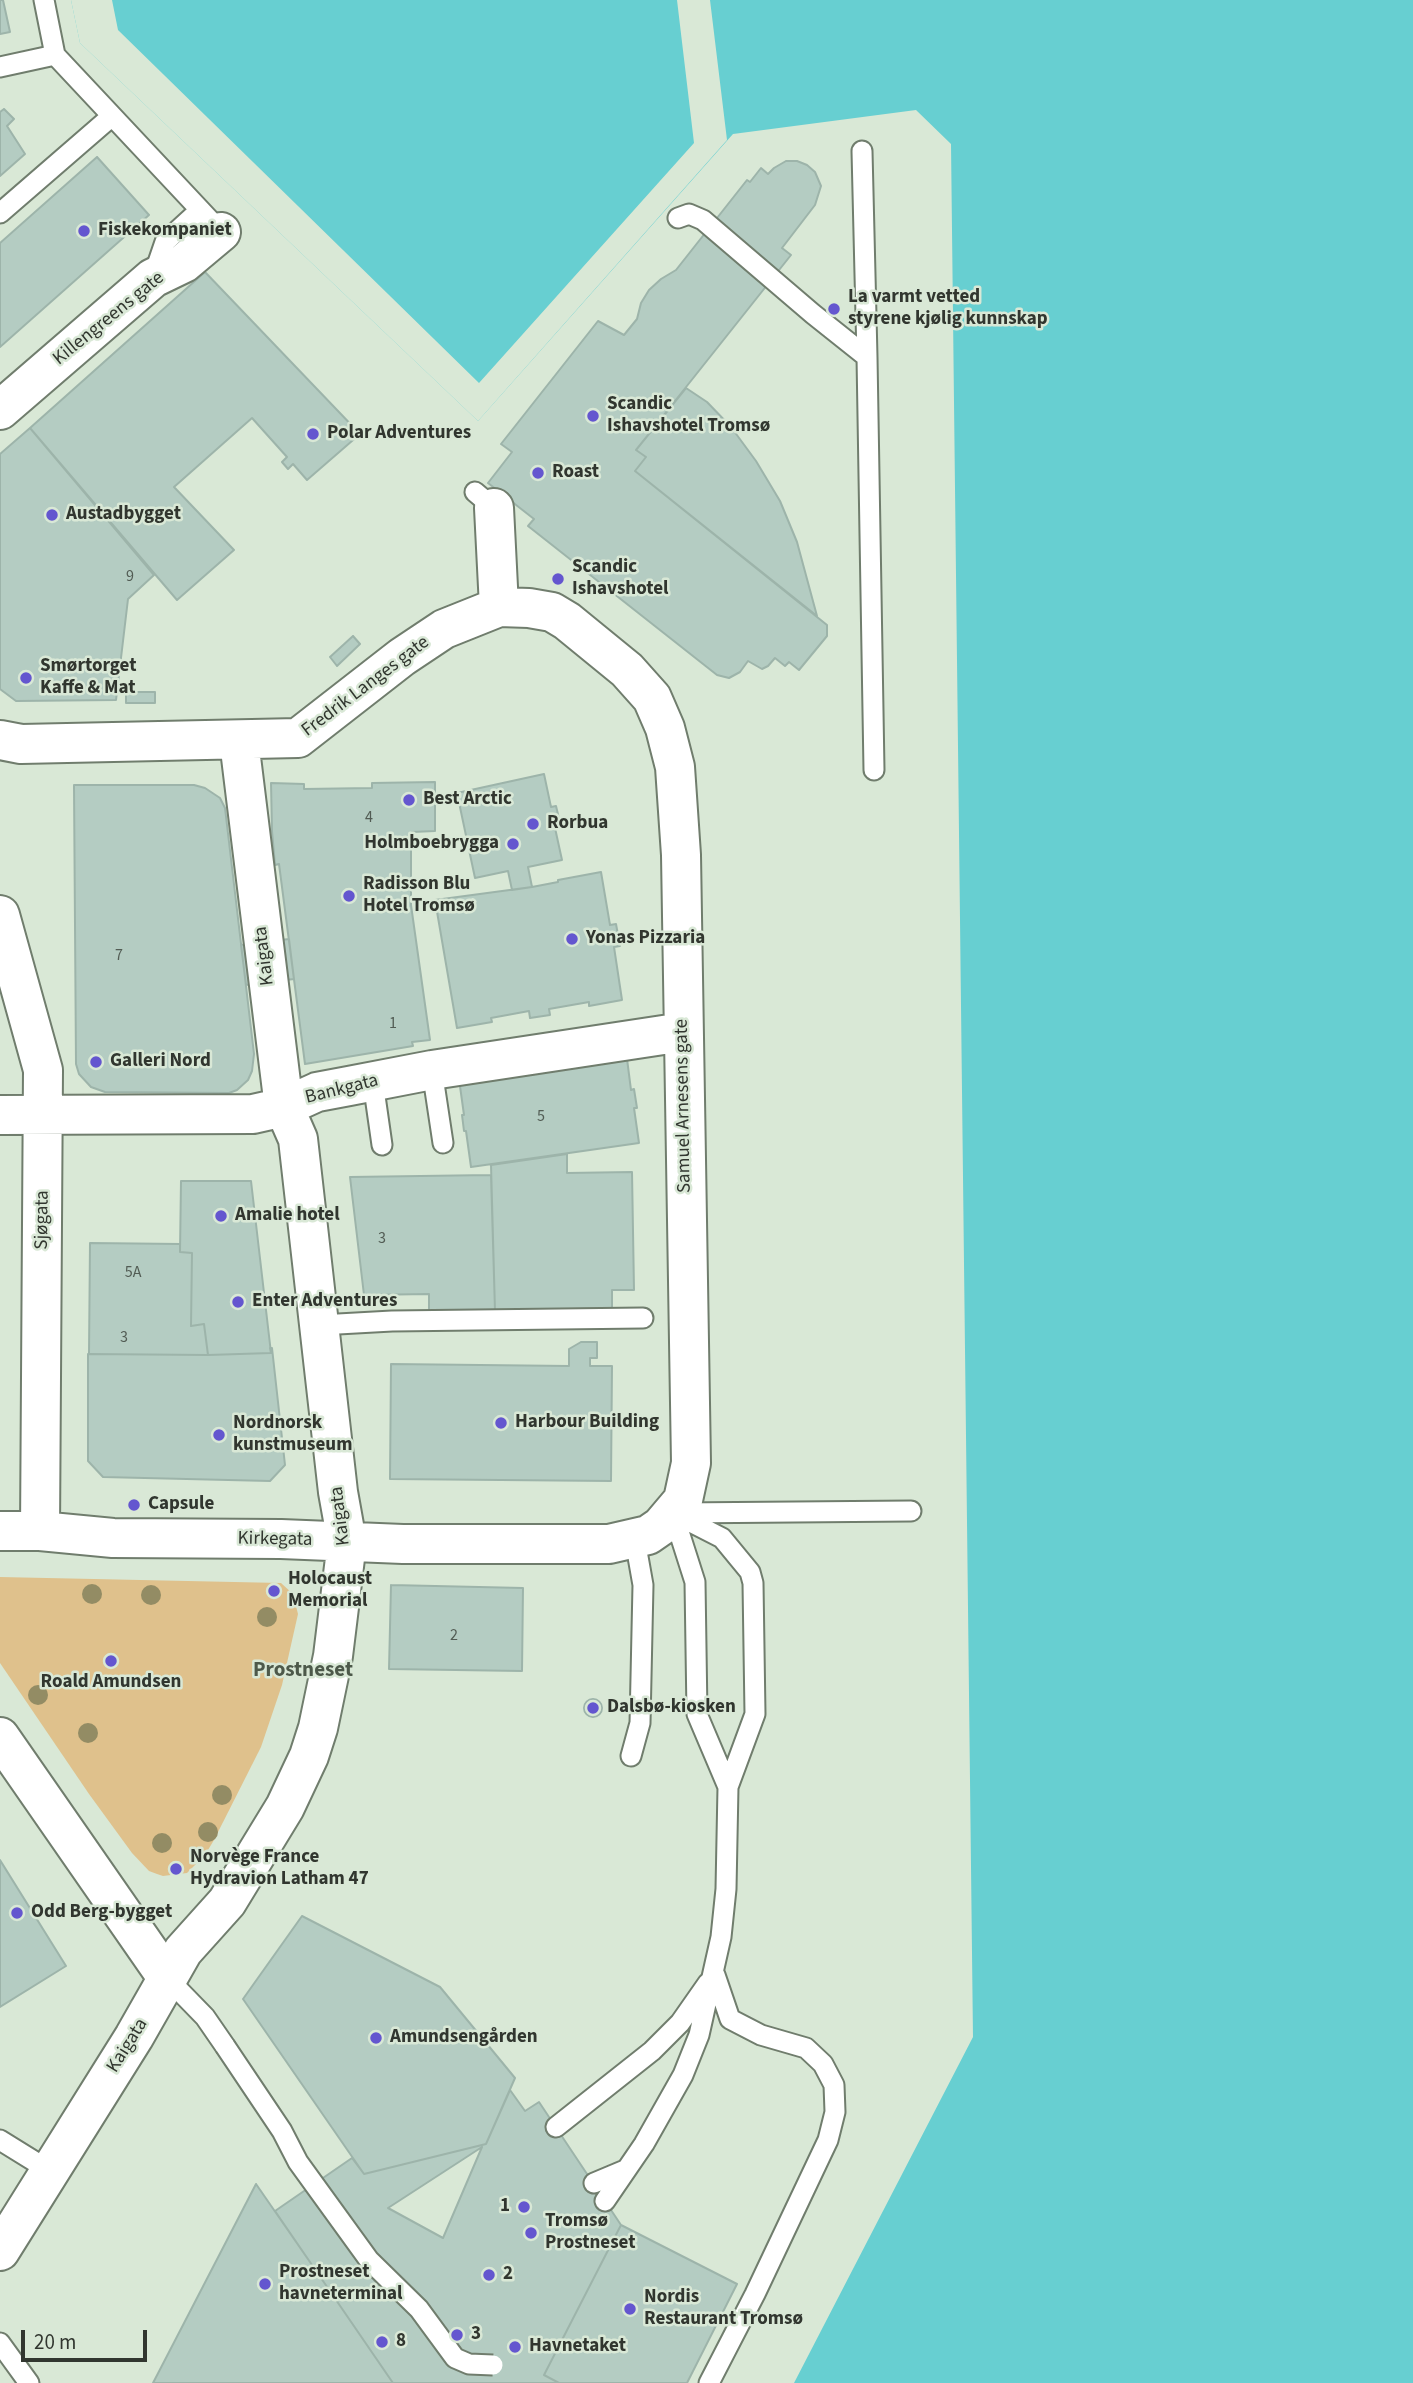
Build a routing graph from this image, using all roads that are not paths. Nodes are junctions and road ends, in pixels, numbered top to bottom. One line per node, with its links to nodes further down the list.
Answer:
1 (44, 0): 2 (lane)
2 (55, 55): 3 (lane); 4 (lane)
3 (0, 67)
4 (112, 116): 6 (lane); 8 (lane)
5 (862, 151): 9 (lane)
6 (0, 213)
7 (678, 218): 9 (lane)
8 (210, 221): 10 (street, Killengreens gate)
9 (867, 356): 16 (lane)
10 (0, 410)
11 (484, 500): 12 (street)
12 (499, 607): 13 (street, Fredrik Langes gate); 15 (street, Fredrik Langes gate)
13 (652, 698): 18 (street, Samuel Arnesens gate)
14 (0, 740): 15 (street, Fredrik Langes gate)
15 (239, 741): 21 (street, Kaigata)
16 (874, 770)
17 (0, 915): 23 (street, Sjøgata)
18 (682, 1032): 19 (street, Bankgata); 29 (street, Samuel Arnesens gate)
19 (432, 1070): 20 (street, Bankgata); 24 (lane)
20 (373, 1082): 21 (street, Bankgata); 25 (lane)
21 (284, 1107): 23 (street, Bankgata); 27 (street, Kaigata)
22 (0, 1115): 23 (street, Bankgata)
23 (44, 1115): 31 (street, Sjøgata)
24 (443, 1143)
25 (382, 1144)
26 (643, 1318): 27 (lane)
27 (320, 1325): 33 (street, Kaigata)
28 (911, 1511): 29 (lane)
29 (673, 1513): 32 (street, Samuel Arnesens gate); 36 (lane); 36 (lane)
30 (0, 1531): 31 (street, Kirkegata)
31 (40, 1531): 33 (street, Kirkegata)
32 (635, 1540): 33 (street, Kirkegata); 35 (lane)
33 (347, 1542): 38 (street, Kaigata)
34 (0, 1737): 38 (street)
35 (631, 1756)
36 (728, 1787): 37 (lane)
37 (714, 1974): 39 (lane); 41 (lane); 49 (lane)
38 (168, 1979): 42 (street, Kaigata); 47 (lane, bridge)
39 (556, 2127)
40 (0, 2140): 42 (lane)
41 (626, 2169): 43 (lane); 44 (lane)
42 (50, 2171): 45 (street, Kaigata)
43 (594, 2183)
44 (605, 2201)
45 (1, 2248)
46 (0, 2343): 48 (lane)
47 (493, 2365)
48 (29, 2383)
49 (709, 2383)

